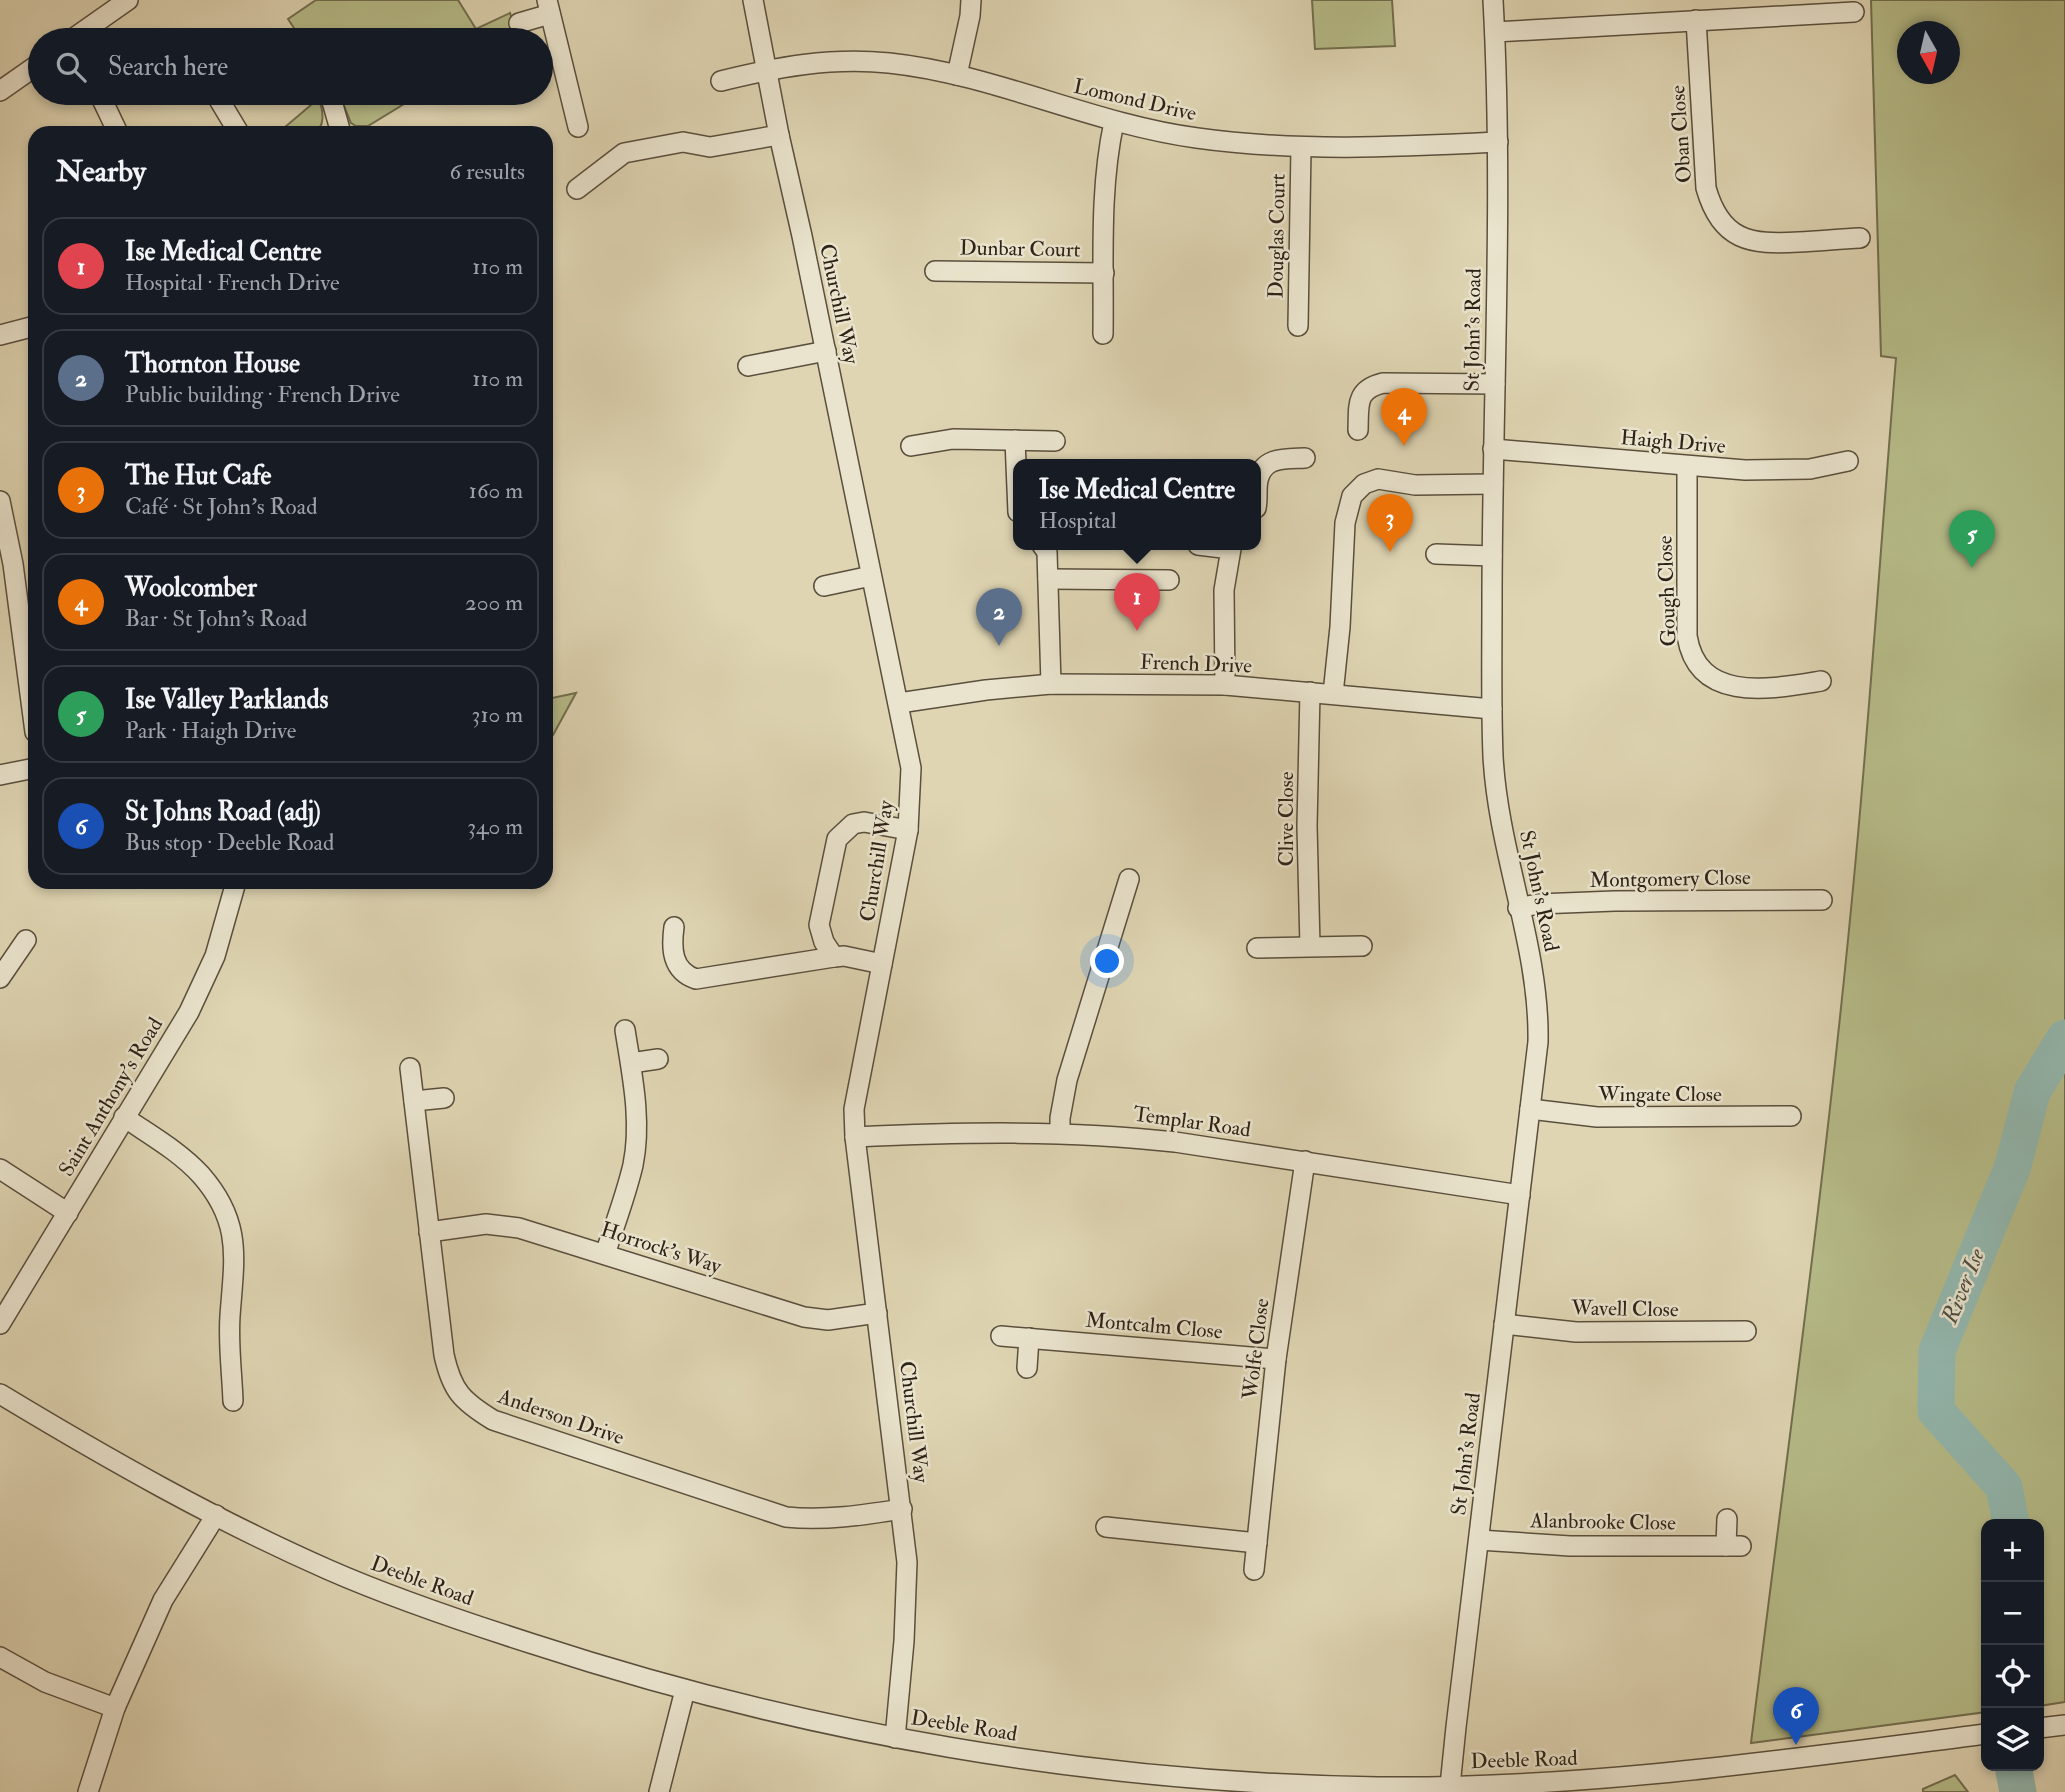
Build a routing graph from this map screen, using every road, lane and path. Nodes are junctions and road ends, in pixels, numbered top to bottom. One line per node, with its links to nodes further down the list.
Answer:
1 (128, 0): 9 (street)
2 (753, 0): 11 (street, Churchill Way)
3 (971, 0): 13 (street)
4 (1493, 0): 10 (street, St John's Road)
5 (548, 7): 8 (street); 23 (street)
6 (1854, 12): 7 (street)
7 (1696, 20): 10 (street); 28 (street, Oban Close)
8 (519, 23)
9 (88, 28)
10 (1495, 32): 25 (street, St John's Road)
11 (766, 69): 13 (street, Lomond Drive); 14 (street, Lomond Drive); 24 (street, Churchill Way)
12 (28, 71): 15 (street)
13 (957, 75): 19 (street, Lomond Drive)
14 (721, 81)
15 (0, 91)
16 (105, 105): 20 (street)
17 (222, 105): 21 (street)
18 (333, 105): 22 (street)
19 (1114, 122): 26 (street, Lomond Drive); 30 (street, Dunbar Court)
20 (115, 126)
21 (235, 126)
22 (337, 126)
23 (578, 127)
24 (779, 135): 27 (street); 35 (street, Churchill Way)
25 (1498, 142): 26 (street, Lomond Drive); 37 (street, St John's Road)
26 (1301, 148): 31 (street, Douglas Court)
27 (577, 189)
28 (1860, 238)
29 (935, 271): 30 (street, Dunbar Court)
30 (1104, 273): 33 (street, Dunbar Court)
31 (1298, 326)
32 (28, 328): 34 (street)
33 (1103, 334)
34 (0, 335)
35 (826, 351): 36 (street); 54 (street, Churchill Way)
36 (748, 366)
37 (1495, 384): 38 (street); 42 (street, St John's Road)
38 (1358, 430)
39 (1014, 440): 40 (street); 41 (street); 44 (street)
40 (1055, 441)
41 (911, 446)
42 (1493, 449): 46 (street, Haigh Drive); 48 (street, St John's Road)
43 (1305, 458): 47 (street)
44 (1015, 459)
45 (1848, 461): 46 (street, Haigh Drive)
46 (1688, 467): 59 (street, Gough Close)
47 (1261, 475)
48 (1493, 484): 53 (street, St John's Road); 63 (street)
49 (0, 501): 58 (street)
50 (1046, 550): 55 (street)
51 (1231, 550): 61 (street)
52 (1436, 554): 53 (street)
53 (1492, 556): 65 (street, St John's Road)
54 (872, 576): 57 (street); 64 (street, Churchill Way)
55 (1048, 579): 56 (street); 60 (street)
56 (1169, 580)
57 (824, 586)
58 (28, 679)
59 (1821, 681)
60 (1051, 684): 61 (street, French Drive); 64 (street, French Drive)
61 (1225, 685): 62 (street, French Drive)
62 (1310, 692): 63 (street, French Drive); 75 (street, Clive Close)
63 (1333, 694): 65 (street, French Drive)
64 (899, 703): 68 (street, Churchill Way)
65 (1492, 709): 72 (street, St John's Road)
66 (28, 769): 67 (street)
67 (0, 775)
68 (908, 830): 78 (street); 79 (street, Churchill Way)
69 (1129, 879): 90 (street)
70 (234, 889): 89 (street, Saint Anthony's Road)
71 (1822, 900): 72 (street, Montgomery Close)
72 (1518, 908): 87 (street, St John's Road)
73 (674, 927): 78 (street)
74 (26, 940): 80 (street)
75 (1310, 946): 76 (street); 77 (street)
76 (1362, 946)
77 (1257, 948)
78 (834, 957): 79 (street)
79 (882, 964): 91 (street, Churchill Way)
80 (0, 978)
81 (625, 1030): 83 (street)
82 (658, 1059): 83 (street)
83 (631, 1063): 97 (street)
84 (410, 1068): 86 (street, Anderson Drive)
85 (444, 1098): 86 (street)
86 (414, 1101): 96 (street, Anderson Drive)
87 (1530, 1109): 88 (street, Wingate Close); 94 (street, St John's Road)
88 (1791, 1116)
89 (124, 1117): 95 (street, Saint Anthony's Road); 107 (street)
90 (1059, 1132): 91 (street, Templar Road); 92 (street, Templar Road)
91 (855, 1137): 98 (street, Churchill Way)
92 (1305, 1161): 94 (street, Templar Road); 104 (street, Wolfe Close)
93 (0, 1169): 95 (street)
94 (1520, 1195): 100 (street, St John's Road)
95 (68, 1213): 99 (street, Saint Anthony's Road)
96 (429, 1232): 97 (street, Horrock's Way); 108 (street, Anderson Drive)
97 (606, 1254): 98 (street, Horrock's Way)
98 (877, 1313): 108 (street, Churchill Way)
99 (0, 1324)
100 (1504, 1324): 101 (street, Wavell Close); 112 (street, St John's Road)
101 (1746, 1331)
102 (1001, 1336): 103 (street, Montcalm Close)
103 (1029, 1338): 104 (street, Montcalm Close); 105 (street)
104 (1276, 1359): 113 (street, Wolfe Close)
105 (1027, 1368)
106 (0, 1394): 109 (street, Deeble Road)
107 (233, 1401)
108 (902, 1508): 121 (street, Churchill Way)
109 (216, 1515): 116 (street, Deeble Road); 117 (street)
110 (1727, 1519): 112 (street, Alanbrooke Close)
111 (1106, 1527): 113 (street)
112 (1479, 1540): 122 (street, St John's Road)
113 (1257, 1543): 114 (street, Wolfe Close)
114 (1254, 1570)
115 (0, 1657): 117 (street)
116 (685, 1690): 121 (street, Deeble Road); 125 (street)
117 (115, 1708): 124 (street)
118 (2065, 1725): 119 (street)
119 (2044, 1727)
120 (1981, 1735): 123 (street, Deeble Road)
121 (895, 1738): 122 (street, Deeble Road)
122 (1450, 1786): 123 (street, Deeble Road)
123 (1544, 1787)
124 (88, 1792)
125 (659, 1792)

